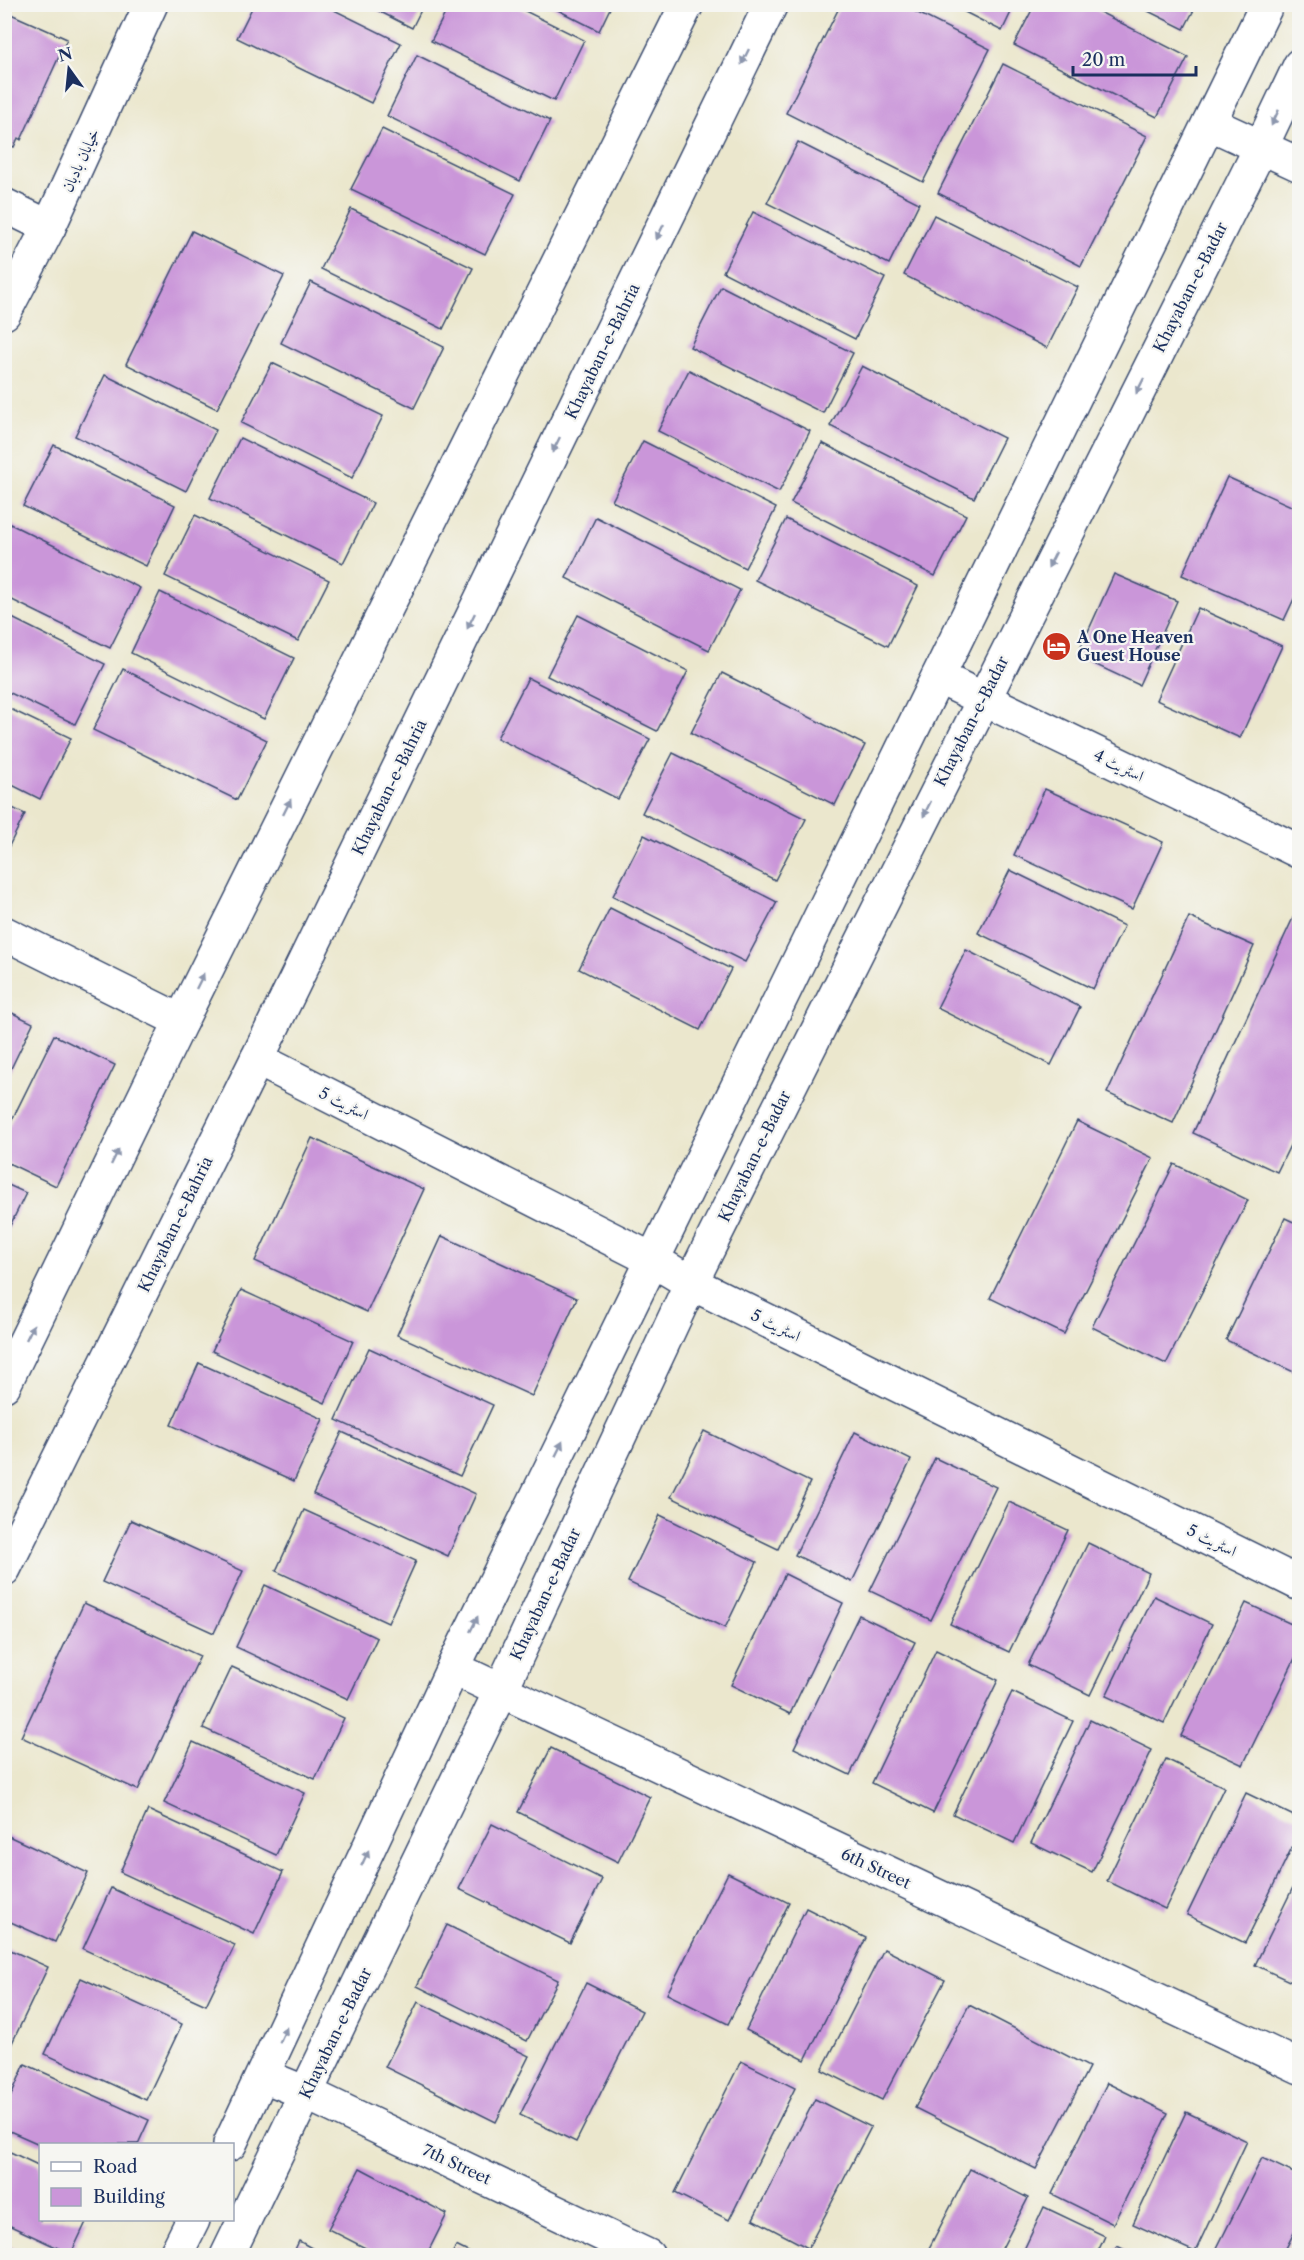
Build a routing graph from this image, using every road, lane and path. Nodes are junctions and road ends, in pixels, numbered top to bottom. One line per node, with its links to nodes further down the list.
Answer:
1 (151, 4): 10 (main road, خیابان بادبان)
2 (687, 4): 16 (main road, one-way to 2)
3 (771, 4): 17 (main road, Khayaban-e-Bahria, one-way to 17)
4 (1267, 4): 6 (main road)
5 (1299, 64): 7 (main road, Khayaban-e-Badar, one-way to 7)
6 (1209, 123): 7 (main road); 12 (main road)
7 (1261, 147): 8 (main road); 13 (main road, Khayaban-e-Badar, one-way to 13)
8 (1299, 165)
9 (4, 205): 10 (main road)
10 (49, 226): 11 (main road, خیابان بادبان)
11 (4, 313)
12 (938, 677): 13 (main road, اسٹریٹ 4); 18 (main road)
13 (982, 699): 14 (main road, اسٹریٹ 4); 19 (main road, Khayaban-e-Badar, one-way to 19)
14 (1299, 852)
15 (4, 933): 16 (main road)
16 (181, 1021): 20 (main road, one-way to 16)
17 (257, 1059): 18 (main road, اسٹریٹ 5); 21 (main road, Khayaban-e-Bahria)
18 (651, 1259): 19 (main road, اسٹریٹ 5); 23 (main road, one-way to 18)
19 (691, 1283): 22 (main road, اسٹریٹ 5); 24 (main road, Khayaban-e-Badar)
20 (4, 1385)
21 (4, 1569)
22 (1299, 1584)
23 (453, 1668): 24 (main road, 6th Street); 26 (main road, one-way to 23)
24 (501, 1690): 25 (main road, 6th Street); 27 (main road, Khayaban-e-Badar)
25 (1299, 2067)
26 (264, 2076): 27 (main road, 7th Street); 28 (main road)
27 (306, 2093): 31 (main road, Khayaban-e-Badar); 32 (main road, 7th Street)
28 (231, 2143)
29 (192, 2221): 30 (main road)
30 (175, 2256)
31 (227, 2256)
32 (648, 2256)

